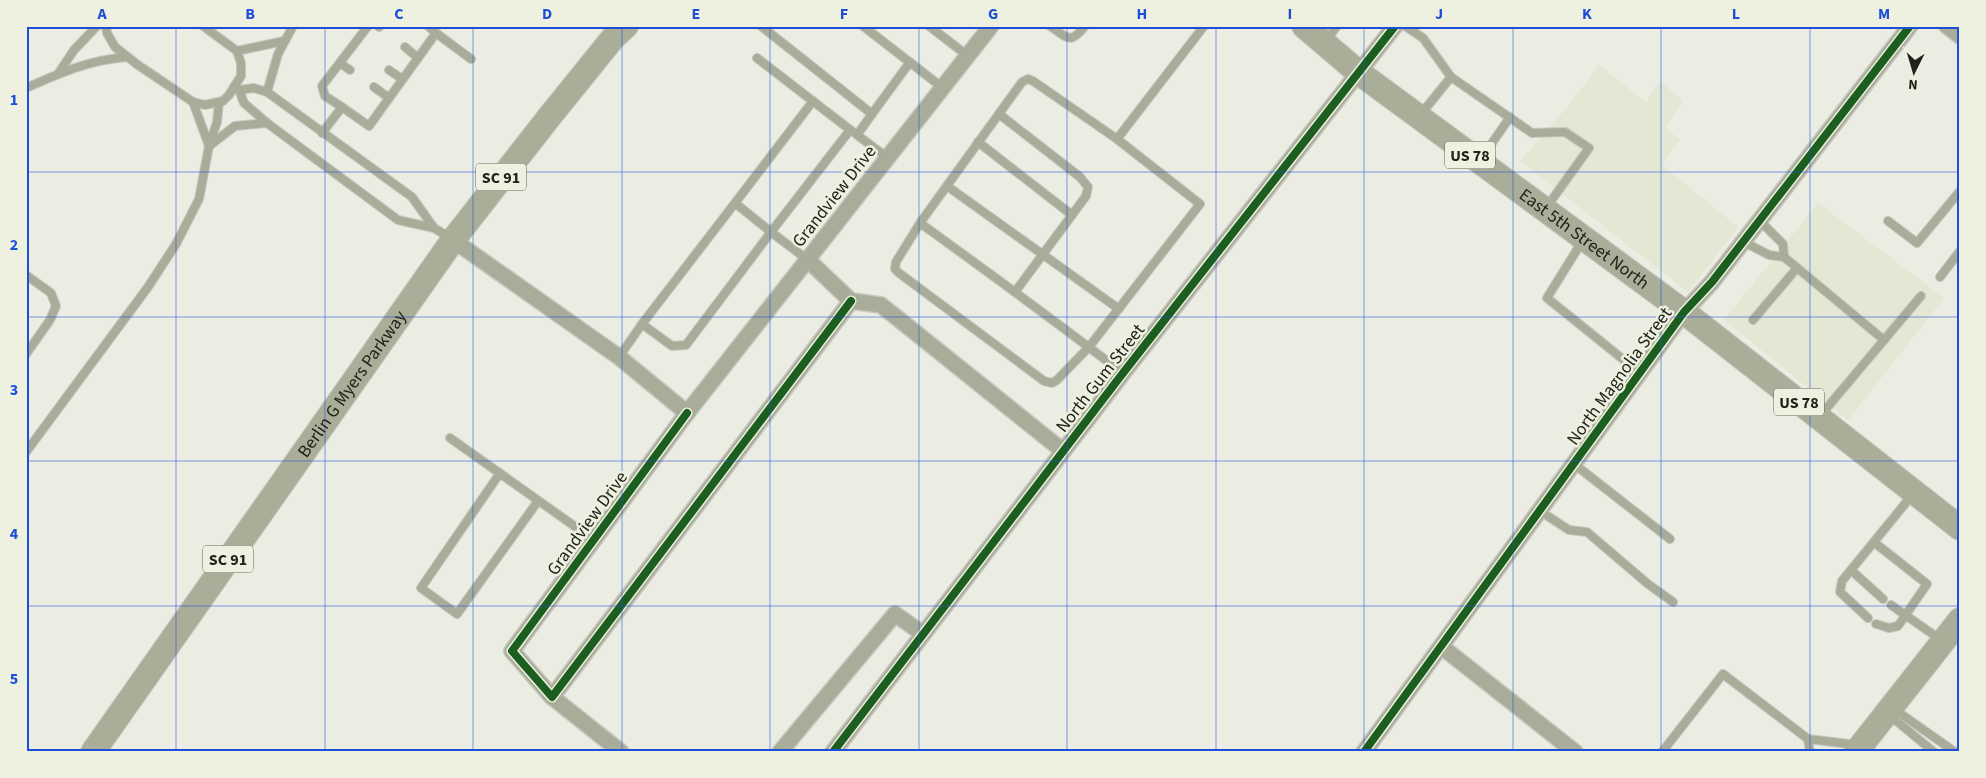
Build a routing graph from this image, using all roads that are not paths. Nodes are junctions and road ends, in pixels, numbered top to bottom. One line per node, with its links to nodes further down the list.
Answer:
1 (96, 26): 38 (lane)
2 (106, 26): 29 (lane)
3 (203, 26): 26 (lane)
4 (293, 26): 23 (lane)
5 (368, 26): 24 (lane)
6 (428, 26): 20 (lane)
7 (626, 26): 72 (main road, Berlin G Myers Parkway / SC 91)
8 (761, 26): 51 (lane)
9 (863, 26): 33 (lane)
10 (929, 26): 28 (lane)
11 (992, 26): 28 (street, Grandview Drive)
12 (1050, 26): 13 (lane)
13 (1085, 26)
14 (1204, 26): 58 (lane)
15 (1304, 26): 21 (main road, East 5th Street North / US 78)
16 (1395, 26): 37 (street, North Gum Street)
17 (1405, 26): 39 (lane)
18 (1910, 26): 68 (street, North Magnolia Street)
19 (1947, 26): 22 (street)
20 (436, 33): 30 (lane); 32 (lane)
21 (1330, 35): 37 (main road, East 5th Street North / US 78)
22 (1960, 36)
23 (284, 40): 26 (lane); 45 (lane)
24 (354, 45): 27 (lane); 34 (lane)
25 (405, 47): 30 (lane)
26 (237, 51): 44 (lane)
27 (362, 51)
28 (968, 56): 43 (street, Grandview Drive)
29 (127, 57): 38 (lane); 48 (lane)
30 (418, 58): 40 (lane)
31 (757, 58): 47 (lane)
32 (471, 59)
33 (910, 62): 43 (lane); 51 (lane)
34 (340, 63): 35 (lane); 50 (lane)
35 (350, 70)
36 (389, 70): 40 (lane)
37 (1358, 72): 53 (main road, East 5th Street North / US 78); 93 (street, North Gum Street)
38 (58, 74): 42 (lane)
39 (1451, 77): 53 (lane); 54 (lane)
40 (402, 79): 46 (lane)
41 (374, 87): 46 (lane)
42 (26, 88)
43 (943, 88): 61 (street, Grandview Drive)
44 (237, 89): 45 (lane); 49 (lane); 55 (lane)
45 (267, 92): 57 (lane)
46 (389, 98): 50 (lane)
47 (813, 101): 56 (lane); 65 (lane)
48 (193, 102): 49 (lane); 60 (lane)
49 (219, 102): 60 (lane)
50 (342, 108): 57 (lane)
51 (872, 114): 56 (lane)
52 (999, 114): 58 (lane); 59 (lane); 67 (lane)
53 (1419, 117): 62 (main road, East 5th Street North / US 78)
54 (1510, 117): 62 (lane); 66 (lane)
55 (268, 122): 60 (lane); 72 (lane)
56 (853, 132): 61 (lane); 71 (lane)
57 (322, 133): 72 (lane)
58 (1117, 139): 85 (lane)
59 (978, 142): 63 (lane); 67 (lane)
60 (209, 146): 99 (lane)
61 (888, 158): 78 (street, Grandview Drive)
62 (1479, 161): 66 (main road, East 5th Street North / US 78)
63 (947, 186): 70 (lane); 76 (lane)
64 (1960, 191): 69 (lane)
65 (735, 203): 71 (lane); 88 (lane)
66 (1544, 210): 73 (main road, East 5th Street North / US 78)
67 (1072, 215): 76 (lane)
68 (1758, 220): 74 (street, North Magnolia Street); 77 (lane)
69 (1888, 222)
70 (920, 223): 82 (lane); 90 (lane)
71 (771, 232): 78 (lane); 88 (lane)
72 (443, 234): 92 (street); 125 (main road, Berlin G Myers Parkway / SC 91)
73 (1584, 239): 86 (main road, East 5th Street North / US 78); 94 (lane)
74 (1742, 241): 77 (lane); 86 (street, North Magnolia Street)
75 (1960, 251): 81 (lane)
76 (1042, 255): 82 (lane); 85 (lane)
77 (1784, 258): 79 (lane)
78 (808, 260): 84 (street); 95 (street, Grandview Drive)
79 (1797, 268): 87 (lane); 89 (lane)
80 (26, 276): 91 (lane)
81 (1940, 277)
82 (1015, 292): 90 (lane)
83 (1921, 296): 89 (lane)
84 (851, 301): 98 (street); 120 (street)
85 (1119, 309): 90 (lane)
86 (1684, 312): 94 (street, North Magnolia Street); 96 (main road, East 5th Street North / US 78)
87 (1753, 320)
88 (642, 324): 92 (lane)
89 (1884, 340): 96 (lane)
90 (1090, 347): 93 (lane)
91 (26, 354)
92 (619, 357): 95 (street)
93 (1123, 372): 98 (street, North Gum Street)
94 (1640, 373): 100 (street, North Magnolia Street)
95 (687, 413): 107 (street, Grandview Drive)
96 (1819, 418): 102 (main road, East 5th Street North / US 78)
97 (450, 438): 101 (lane)
98 (1063, 450): 117 (street, North Gum Street)
99 (26, 452)
100 (1574, 464): 104 (street, North Magnolia Street); 106 (lane)
101 (500, 473): 103 (lane); 103 (lane)
102 (1914, 492): 105 (main road, East 5th Street North / US 78); 108 (lane)
103 (538, 501): 107 (lane)
104 (1540, 510): 111 (lane); 119 (street, North Magnolia Street)
105 (1960, 528)
106 (1670, 539)
107 (594, 540): 120 (street, Grandview Drive)
108 (1875, 543): 109 (lane); 113 (lane)
109 (1851, 570): 110 (lane); 114 (lane)
110 (1883, 599)
111 (1673, 602)
112 (1891, 605): 113 (lane)
113 (1906, 616): 116 (lane); 118 (lane)
114 (1868, 618)
115 (1960, 620): 118 (main road)
116 (1876, 624)
117 (923, 634): 127 (street); 128 (street, North Gum Street)
118 (1943, 642): 121 (main road)
119 (1442, 646): 129 (street, North Magnolia Street); 130 (street)
120 (552, 697): 126 (street)
121 (1888, 710): 123 (main road); 124 (lane); 134 (lane)
122 (1808, 739): 123 (lane); 131 (lane); 132 (lane)
123 (1859, 748)
124 (1925, 749): 133 (lane)
125 (92, 752)
126 (621, 752)
127 (780, 752)
128 (833, 752)
129 (1364, 752)
130 (1576, 752)
131 (1662, 752)
132 (1810, 752)
133 (1934, 752)
134 (1955, 752)

